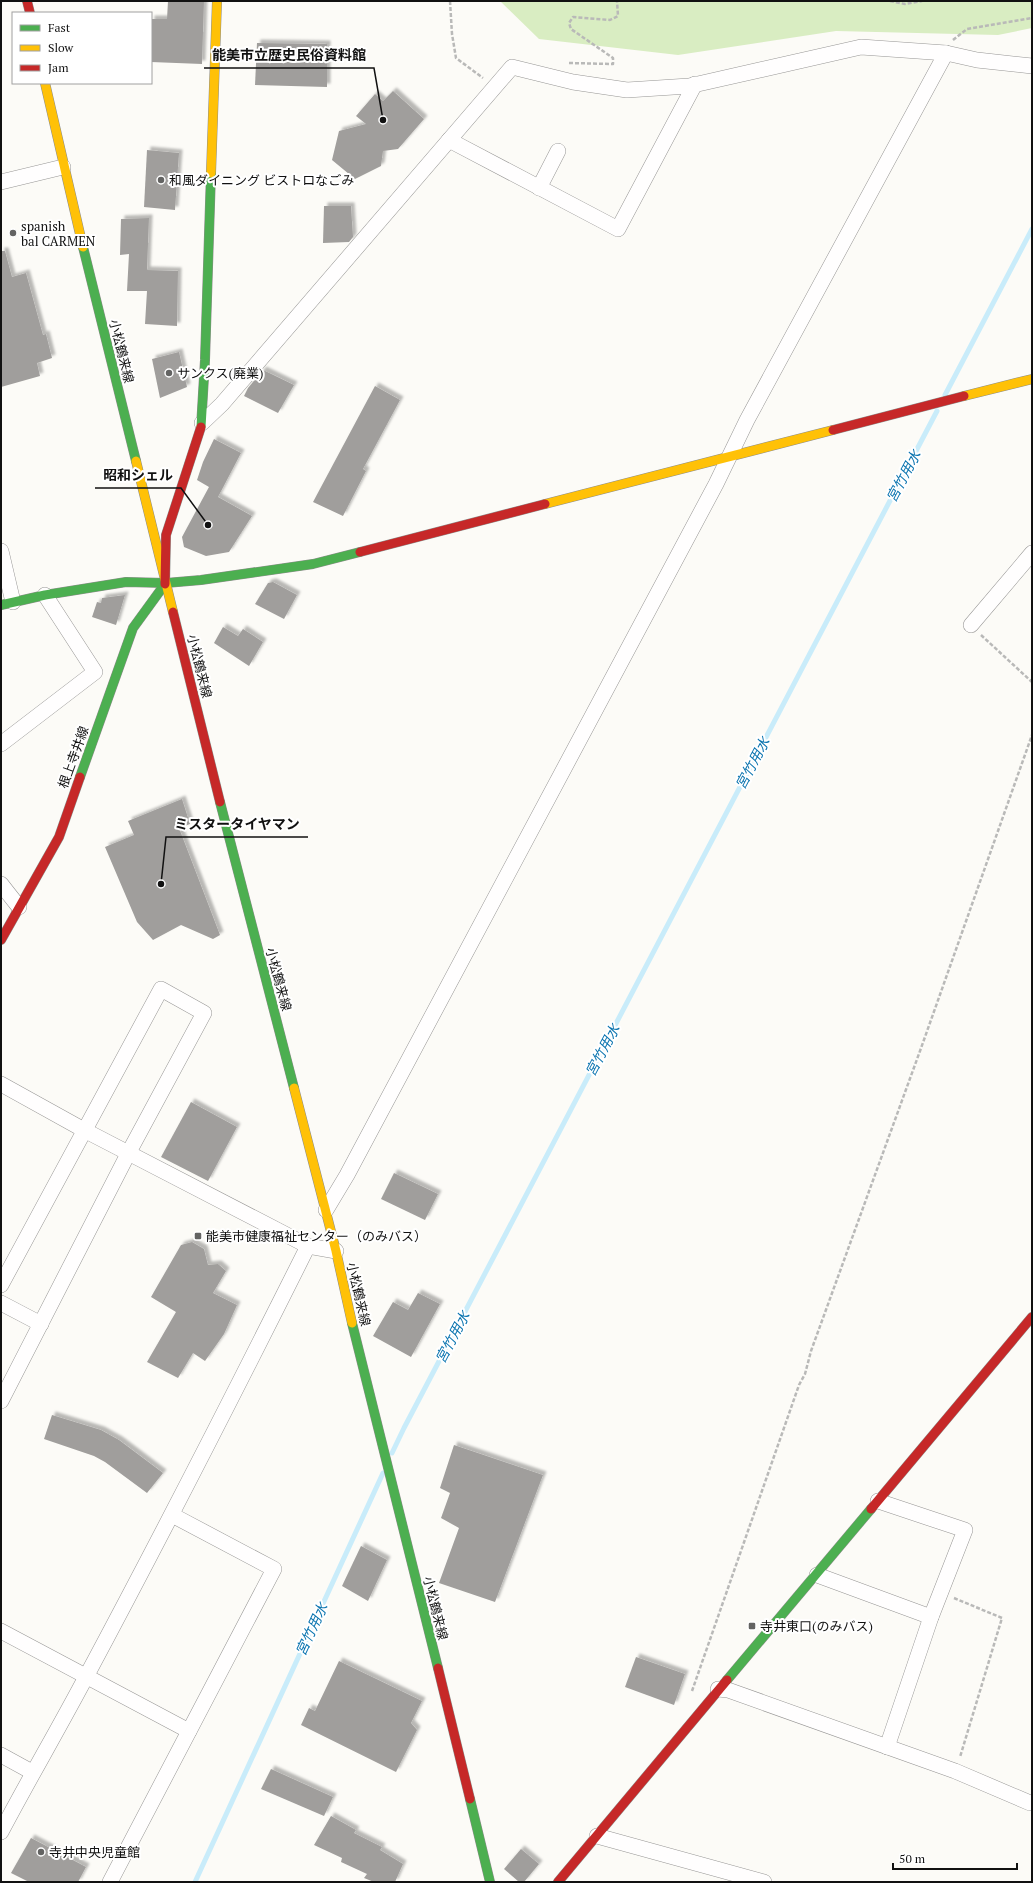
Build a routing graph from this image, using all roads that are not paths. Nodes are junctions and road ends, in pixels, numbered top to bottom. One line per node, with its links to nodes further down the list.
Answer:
1 (27, 1): 3 (main road)
2 (216, 1): 14 (main road)
3 (30, 12)
4 (946, 53): 5 (street); 7 (street); 15 (street)
5 (1032, 66)
6 (45, 84): 10 (main road, 小松鶴来線)
7 (695, 84): 8 (street); 12 (street)
8 (449, 140): 12 (street); 14 (street)
9 (558, 151): 12 (street)
10 (63, 167): 11 (street); 18 (main road, 小松鶴来線)
11 (1, 182)
12 (539, 188)
13 (1032, 379): 15 (main road)
14 (202, 423): 18 (main road)
15 (729, 457): 18 (main road); 29 (street)
16 (1, 552): 20 (street)
17 (1032, 553): 21 (street)
18 (166, 582): 19 (main road); 24 (main road, 根上寺井線); 29 (main road, 小松鶴来線)
19 (45, 595): 20 (main road); 22 (street)
20 (7, 603)
21 (971, 625)
22 (1, 744)
23 (1, 884): 24 (street)
24 (19, 907): 25 (main road, 根上寺井線)
25 (1, 940)
26 (1, 1084): 27 (street)
27 (84, 1130): 28 (street); 28 (street); 32 (street)
28 (129, 1152): 30 (street); 35 (street)
29 (326, 1210): 31 (main road, 小松鶴来線)
30 (308, 1246): 31 (street); 38 (street)
31 (336, 1251): 52 (main road, 小松鶴来線)
32 (1, 1285)
33 (1, 1303): 35 (street)
34 (1032, 1317): 37 (main road)
35 (41, 1324): 36 (street)
36 (1, 1401)
37 (878, 1501): 39 (main road); 40 (street)
38 (172, 1515): 42 (street); 44 (street)
39 (816, 1575): 40 (street); 43 (main road)
40 (931, 1617): 45 (street)
41 (1, 1631): 42 (street)
42 (86, 1677): 44 (street); 47 (street)
43 (718, 1689): 45 (street); 50 (main road)
44 (189, 1731): 51 (street)
45 (887, 1747): 48 (street)
46 (1, 1755): 47 (street)
47 (32, 1772): 49 (street)
48 (1030, 1803)
49 (1, 1832)
50 (597, 1836): 53 (main road); 54 (street)
51 (110, 1882)
52 (490, 1882)
53 (558, 1882)
54 (764, 1882)

